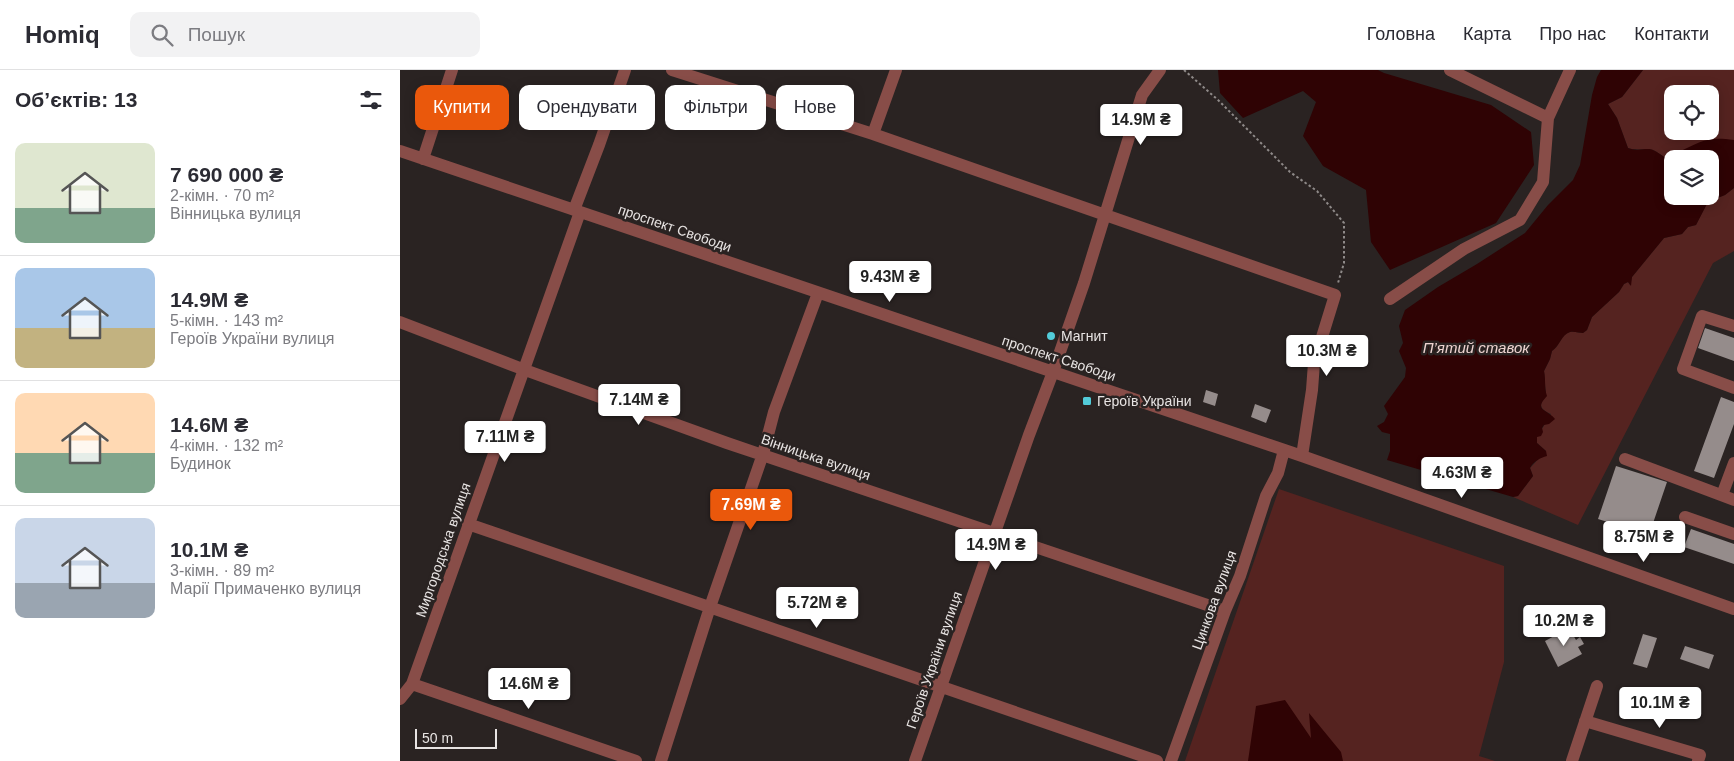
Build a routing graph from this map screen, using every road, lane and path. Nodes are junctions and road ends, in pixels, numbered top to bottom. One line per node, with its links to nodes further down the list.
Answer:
1 (452, 70): 12 (street)
2 (625, 70): 13 (street, Миргородська вулиця)
3 (672, 70): 10 (street)
4 (896, 70): 10 (street)
5 (1160, 70): 14 (street)
6 (1184, 70): 16 (path)
7 (1450, 70): 9 (street)
8 (1570, 70): 9 (street)
9 (1548, 118): 17 (street)
10 (873, 134): 14 (street)
11 (400, 151): 12 (street, проспект Свободи)
12 (423, 159): 13 (street, проспект Свободи)
13 (577, 211): 15 (street, проспект Свободи); 20 (street, Миргородська вулиця)
14 (1104, 214): 16 (street); 21 (street, Героїв України вулиця)
15 (818, 293): 21 (street, проспект Свободи); 24 (street)
16 (1335, 295): 25 (street)
17 (1390, 299)
18 (400, 322): 20 (street, Вінницька вулиця)
19 (1734, 326): 22 (street)
20 (524, 370): 24 (street, Вінницька вулиця); 30 (street, Миргородська вулиця)
21 (1053, 372): 23 (street, проспект Свободи); 31 (street, Героїв України вулиця)
22 (1734, 388)
23 (1284, 450): 25 (street, проспект Свободи); 35 (street, Цинкова вулиця)
24 (763, 454): 31 (street, Вінницька вулиця); 33 (street)
25 (1302, 456): 34 (street, проспект Свободи)
26 (1624, 459): 28 (street)
27 (1734, 463): 28 (street)
28 (1728, 498)
29 (1685, 517): 32 (street)
30 (468, 524): 33 (street); 36 (street, Миргородська вулиця)
31 (994, 533): 35 (street, Вінницька вулиця); 37 (street, Героїв України вулиця)
32 (1734, 534)
33 (710, 607): 37 (street); 42 (street)
34 (1734, 609)
35 (1225, 611): 45 (street, Цинкова вулиця)
36 (412, 684): 39 (street, Миргородська вулиця); 41 (street)
37 (941, 686): 43 (street, Героїв України вулиця); 44 (street)
38 (1597, 686): 40 (street)
39 (400, 698)
40 (1585, 721): 46 (street); 47 (street)
41 (636, 761)
42 (661, 761)
43 (915, 761)
44 (1157, 761)
45 (1172, 761)
46 (1572, 761)
47 (1698, 761)

